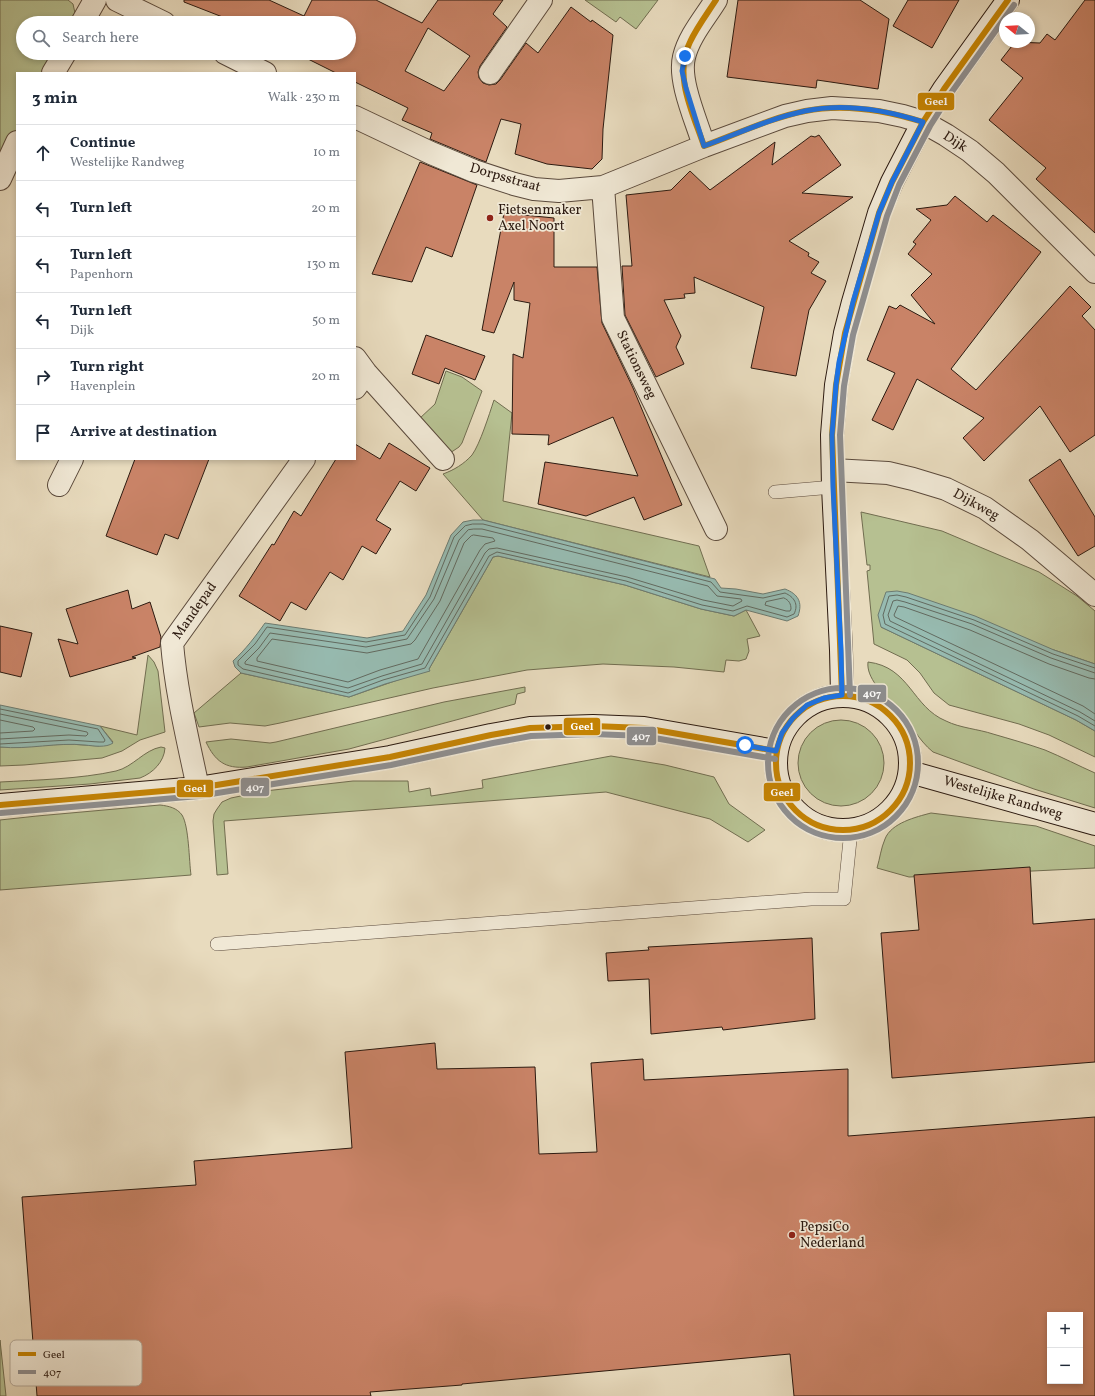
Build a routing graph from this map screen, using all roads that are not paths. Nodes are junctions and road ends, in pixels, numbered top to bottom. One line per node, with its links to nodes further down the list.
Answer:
1 (95, 0): 6 (street)
2 (117, 0): 7 (street)
3 (541, 0): 12 (street)
4 (716, 0): 16 (street)
5 (1008, 0): 14 (street)
6 (86, 16)
7 (150, 16)
8 (61, 60): 10 (street)
9 (239, 60): 11 (street)
10 (54, 72)
11 (263, 72)
12 (490, 73)
13 (356, 117): 18 (street, Dorpsstraat)
14 (923, 122): 16 (street, Dijk); 19 (street, Dijk); 24 (street)
15 (16, 144): 17 (street)
16 (704, 146): 18 (street, Dorpsstraat)
17 (0, 179)
18 (603, 187): 27 (street, Stationsweg)
19 (1095, 272)
20 (359, 373): 21 (street)
21 (443, 459)
22 (72, 460): 25 (street)
23 (303, 460): 32 (street, Mandepad)
24 (833, 479): 26 (lane); 28 (street, Dijkweg); 29 (street)
25 (59, 485)
26 (775, 492)
27 (716, 529)
28 (1095, 595)
29 (842, 695): 30 (street); 31 (street)
30 (776, 751): 32 (street); 35 (street)
31 (910, 772): 34 (street, Westelijke Randweg); 35 (street)
32 (198, 788): 33 (street)
33 (0, 805)
34 (1095, 824)
35 (851, 830): 36 (lane)
36 (217, 944)

